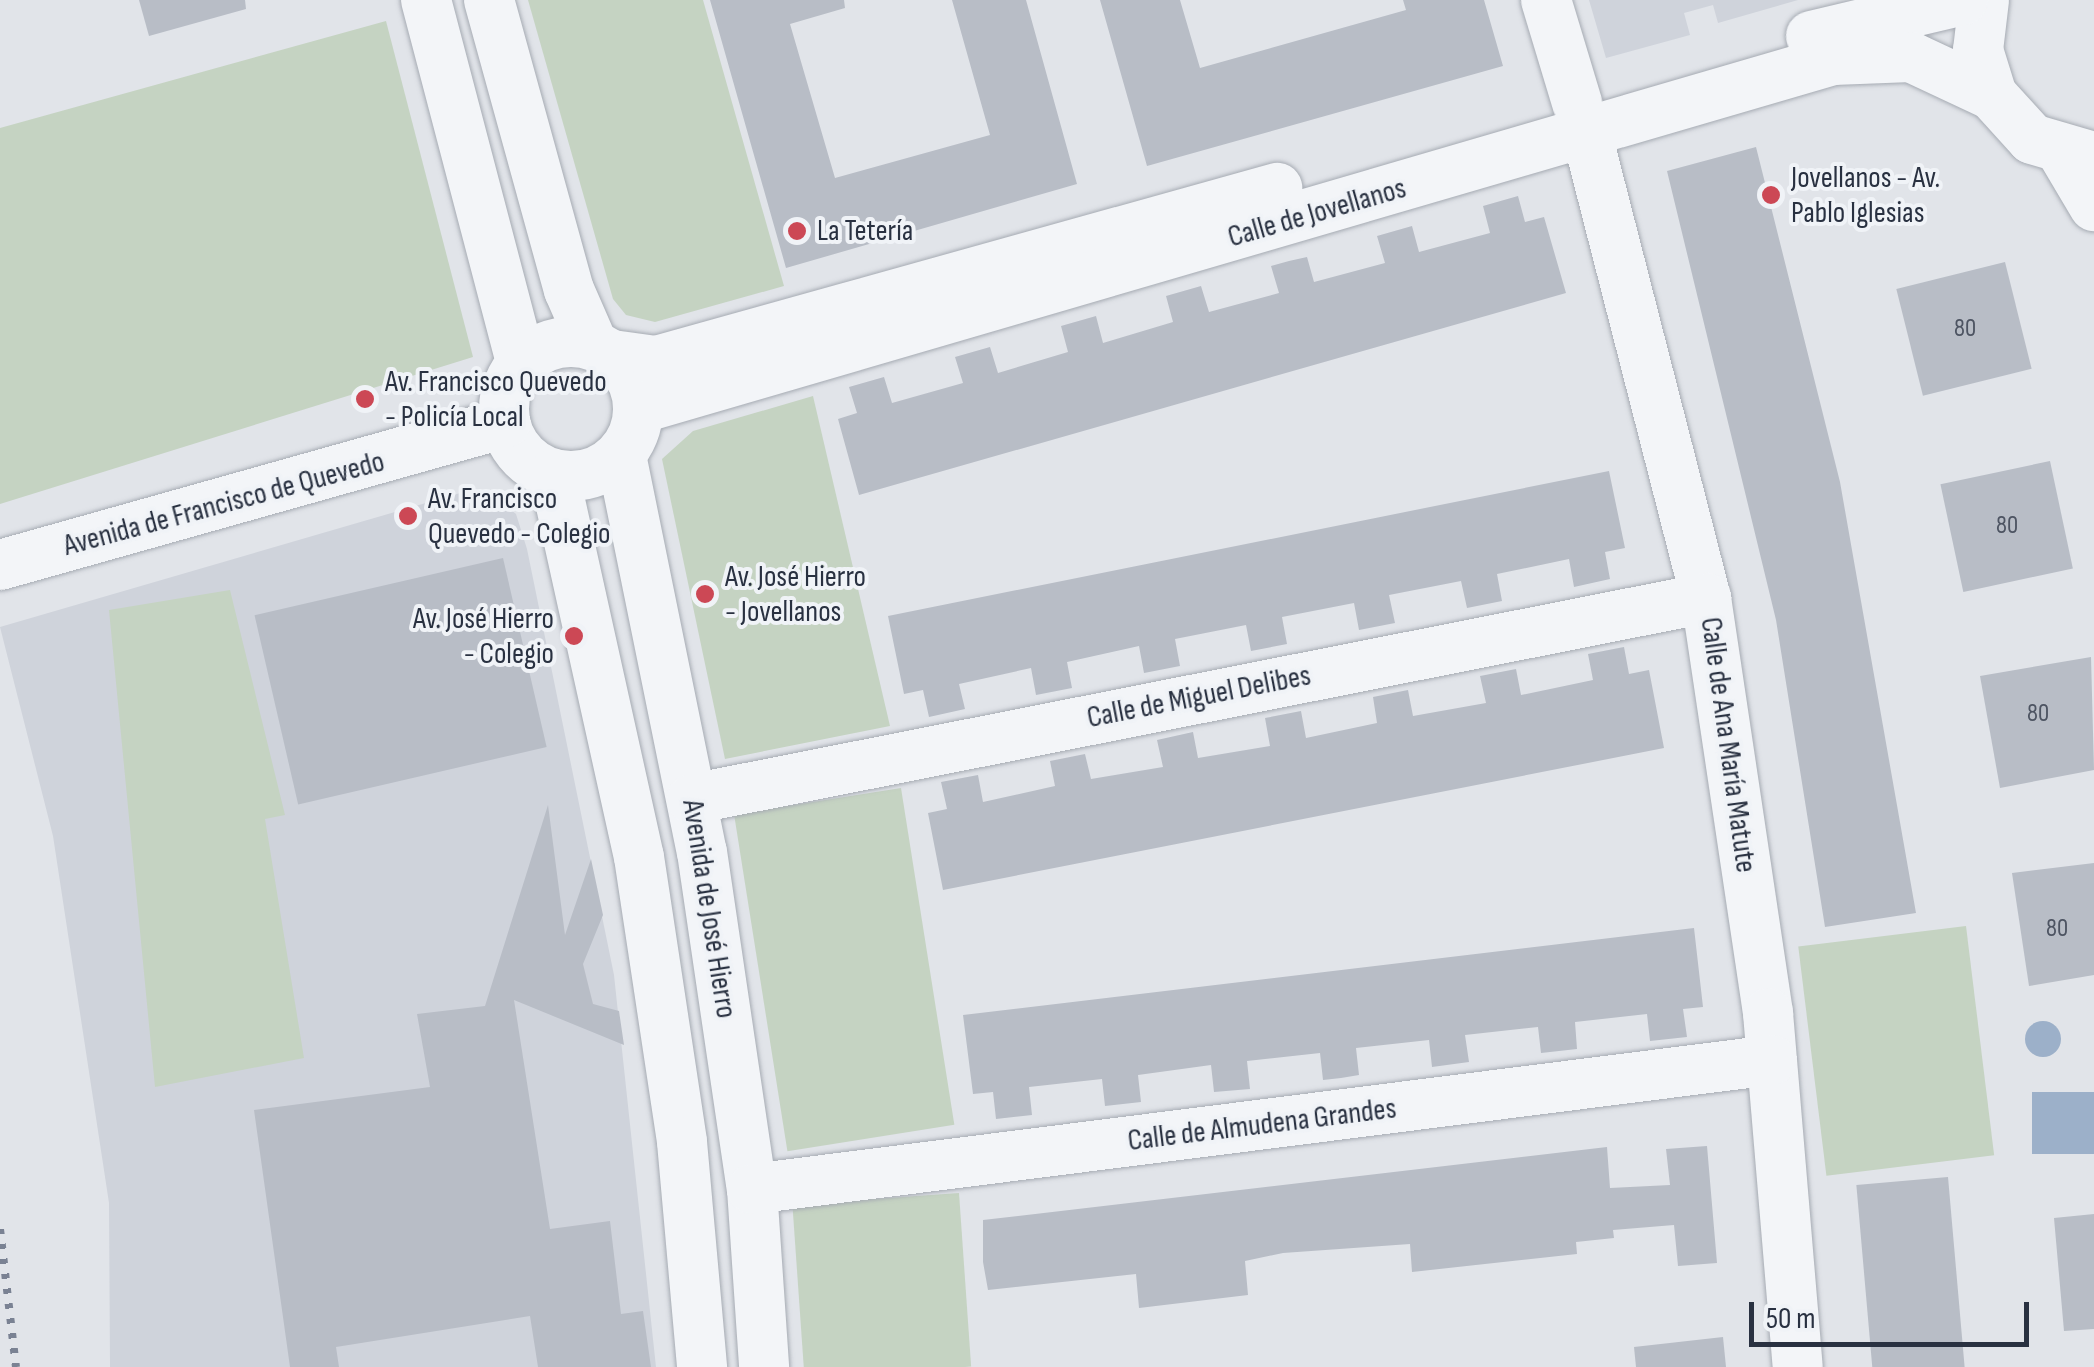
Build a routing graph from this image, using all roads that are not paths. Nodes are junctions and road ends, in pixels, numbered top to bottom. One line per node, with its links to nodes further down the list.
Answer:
1 (426, 0): 11 (street)
2 (488, 0): 10 (street)
3 (1546, 0): 7 (street, Calle de Ana María Matute)
4 (1963, 0): 7 (street, Calle de Jovellanos)
5 (1984, 0): 6 (street)
6 (1992, 96): 7 (street, Calle de Jovellanos); 8 (street)
7 (1582, 119): 10 (street, Calle de Jovellanos); 12 (street, Calle de Jovellanos); 17 (street, Calle de Ana María Matute)
8 (2078, 155): 9 (street)
9 (2094, 206)
10 (603, 350): 11 (street); 12 (street)
11 (522, 362): 13 (street)
12 (638, 409): 14 (street)
13 (506, 423): 15 (street); 16 (street, Avenida de Francisco de Quevedo)
14 (621, 456): 15 (street); 18 (street, Avenida de José Hierro)
15 (554, 474): 21 (street, Avenida de José Hierro)
16 (0, 565)
17 (1706, 598): 18 (street, Calle de Miguel Delibes); 19 (street, Calle de Ana María Matute)
18 (692, 799): 20 (street, Avenida de José Hierro)
19 (1772, 1060): 20 (street, Calle de Almudena Grandes); 23 (street, Calle de Ana María Matute)
20 (752, 1189): 22 (street, Avenida de José Hierro)
21 (702, 1367)
22 (764, 1367)
23 (1798, 1367)

